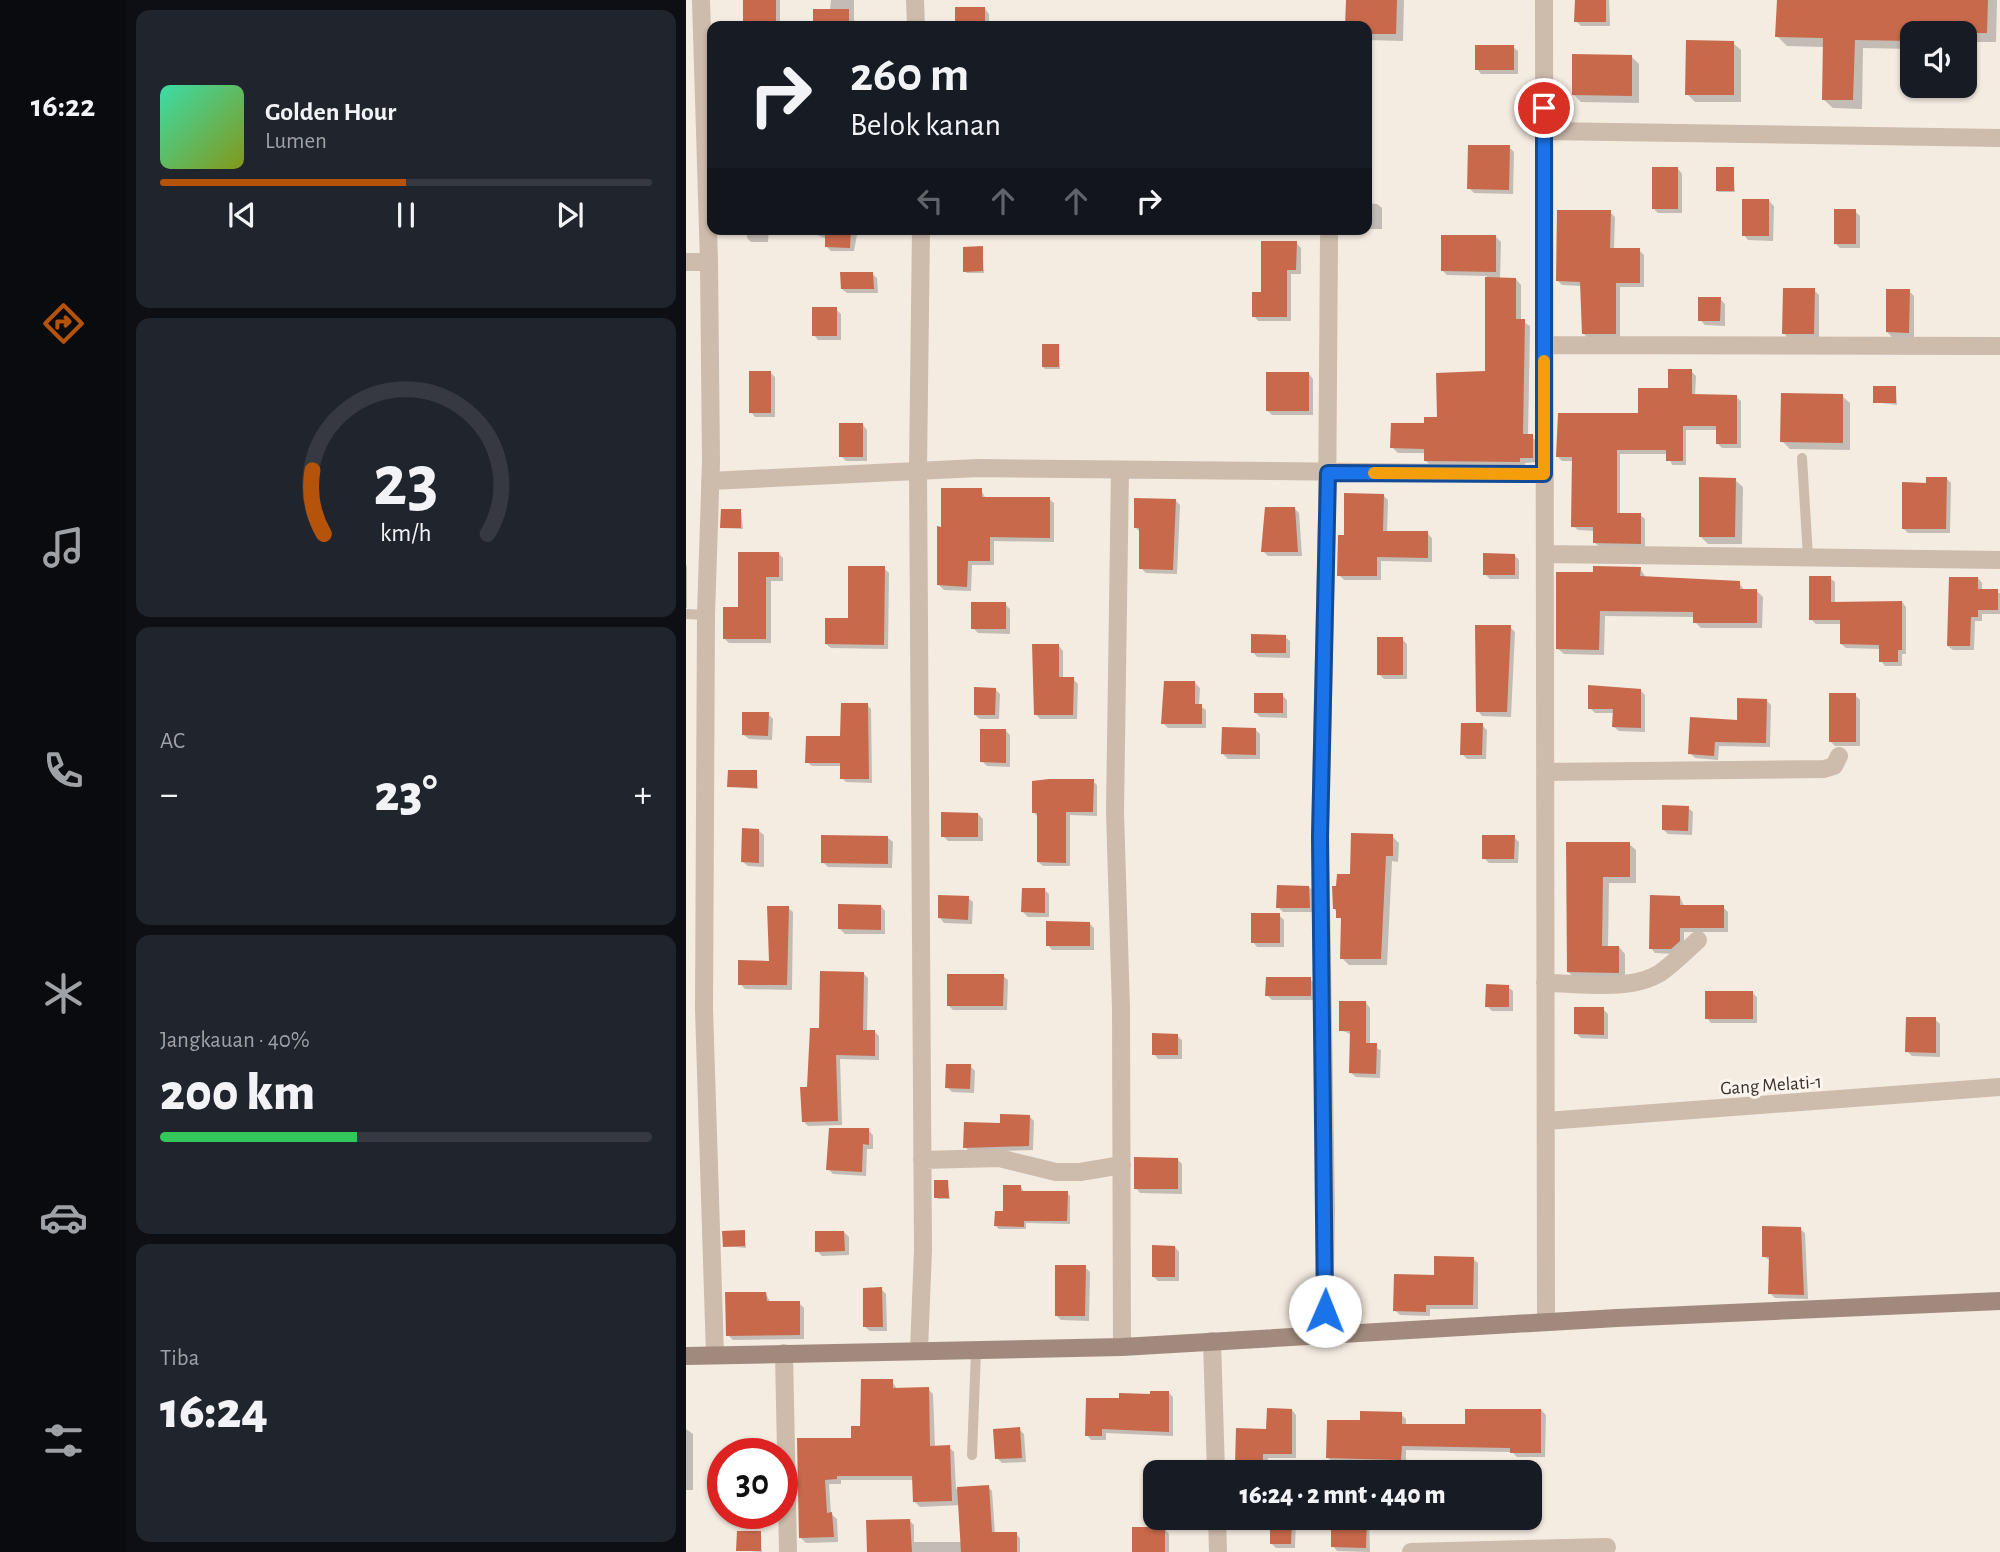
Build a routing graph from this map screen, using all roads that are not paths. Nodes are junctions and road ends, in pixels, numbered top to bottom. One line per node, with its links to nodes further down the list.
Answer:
1 (701, 0): 5 (street)
2 (915, 0): 4 (street)
3 (1544, 0): 6 (street)
4 (916, 21)
5 (707, 30)
6 (1544, 131): 7 (street); 13 (street)
7 (2000, 138)
8 (709, 235): 12 (street)
9 (921, 235): 16 (street)
10 (1329, 237): 18 (street)
11 (686, 262): 12 (street)
12 (709, 262): 20 (street)
13 (1544, 345): 14 (street); 19 (street)
14 (2000, 346)
15 (1802, 458): 22 (lane)
16 (918, 469): 17 (street); 20 (street); 32 (street)
17 (1120, 470): 18 (street); 33 (street)
18 (1328, 473): 19 (street); 36 (street)
19 (1544, 474): 21 (street)
20 (710, 481): 25 (street)
21 (1545, 554): 22 (street); 27 (street)
22 (1808, 557): 23 (street)
23 (2000, 560)
24 (686, 614): 25 (lane)
25 (706, 615): 42 (street)
26 (1839, 756): 27 (street)
27 (1545, 772): 29 (street)
28 (1698, 940): 29 (street)
29 (1545, 983): 31 (street)
30 (2000, 1087): 31 (street, Gang Melati-1)
31 (1546, 1121): 35 (street)
32 (922, 1160): 33 (street); 39 (street)
33 (1122, 1165): 38 (street)
34 (2000, 1301): 35 (street)
35 (1546, 1322): 36 (street)
36 (1324, 1335): 37 (street)
37 (1212, 1342): 38 (street); 45 (street)
38 (1122, 1348): 40 (street)
39 (919, 1350): 40 (street); 41 (street)
40 (976, 1351): 44 (lane)
41 (783, 1353): 42 (street); 48 (street)
42 (715, 1355): 43 (street)
43 (686, 1356)
44 (972, 1455)
45 (1216, 1460)
46 (1217, 1530): 49 (street)
47 (1607, 1547): 50 (street)
48 (789, 1552)
49 (1218, 1552)
50 (1411, 1552)

